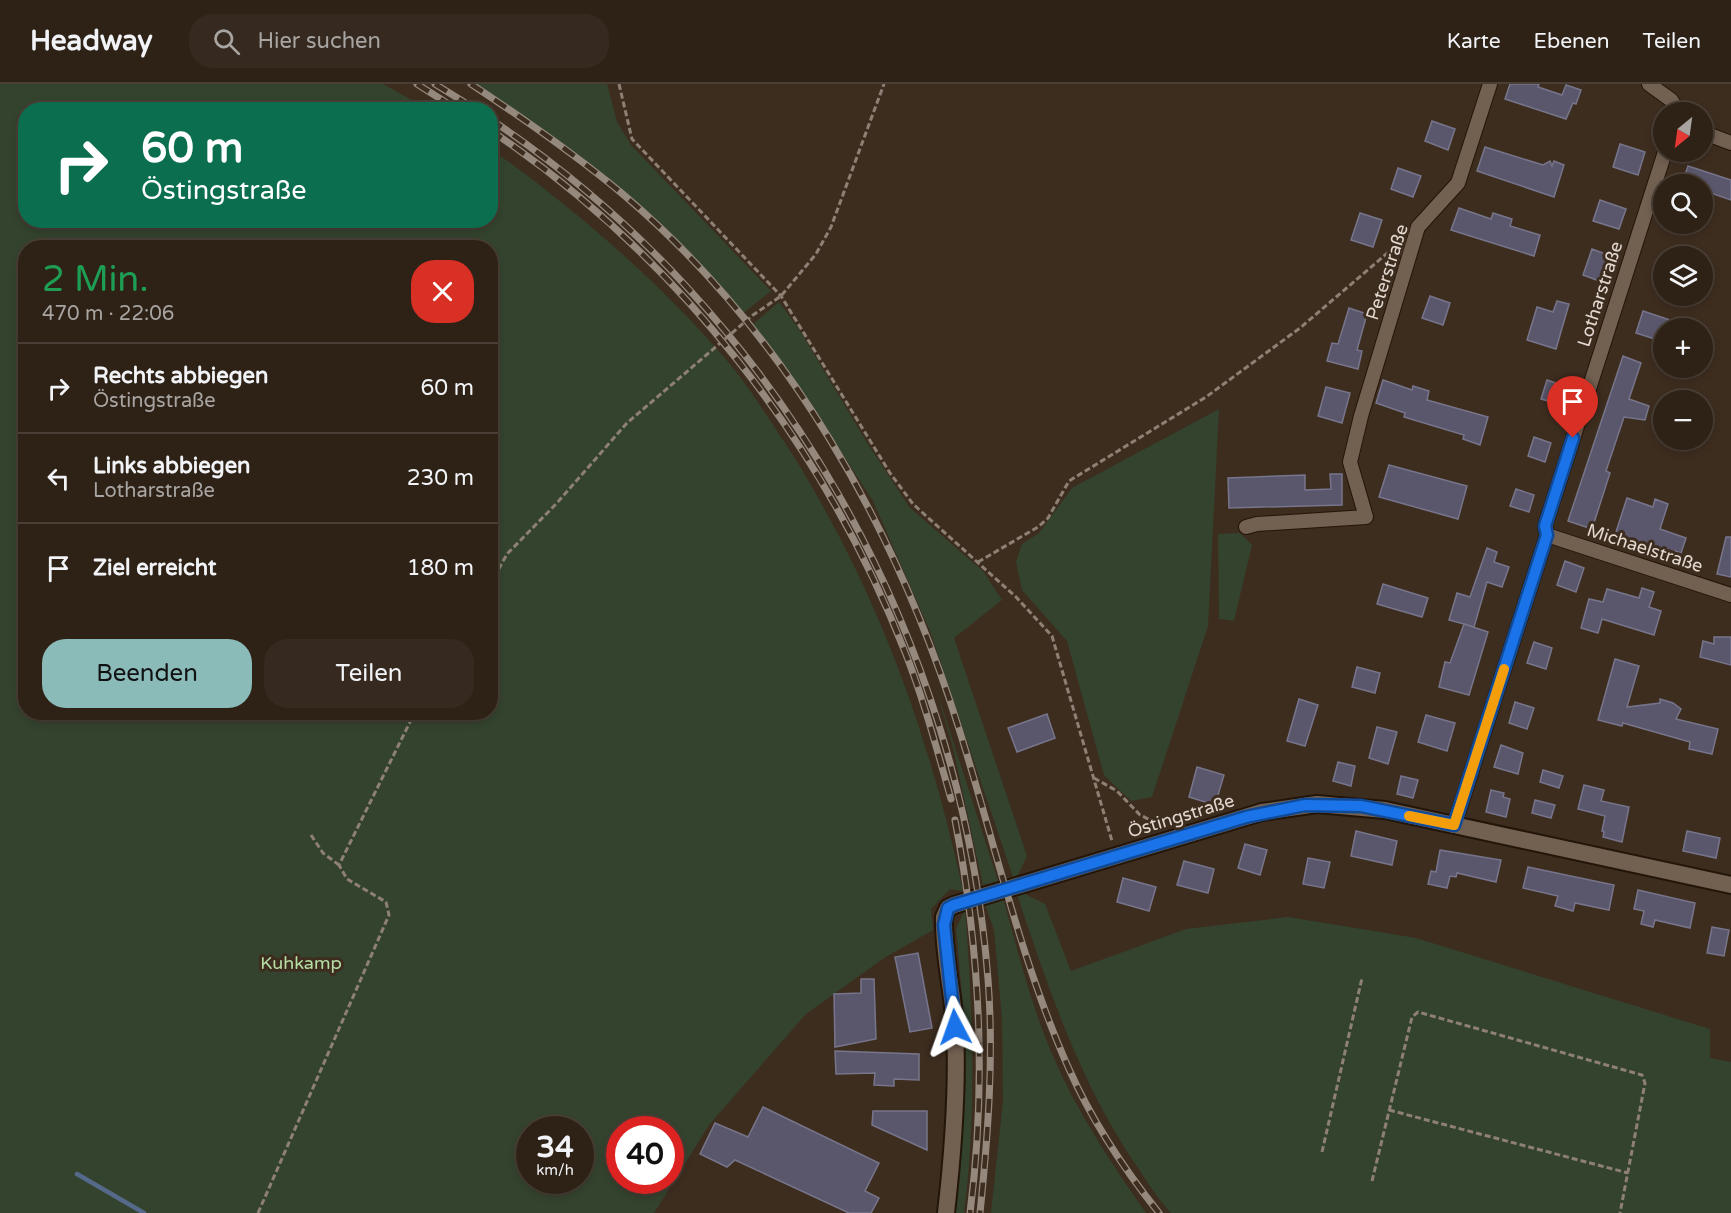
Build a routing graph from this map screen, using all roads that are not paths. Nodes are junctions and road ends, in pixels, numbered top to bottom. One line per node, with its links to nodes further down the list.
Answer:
1 (1490, 84): 7 (street, Peterstraße)
2 (1649, 84): 3 (street)
3 (1672, 102)
4 (1713, 136): 5 (street)
5 (1731, 143)
6 (1662, 162): 8 (street, Lotharstraße)
7 (1246, 527)
8 (1547, 535): 9 (street, Michaelstraße); 10 (street, Lotharstraße)
9 (1731, 595)
10 (1454, 825): 11 (street, Östingstraße); 12 (street, Östingstraße)
11 (1731, 885)
12 (946, 1213)

